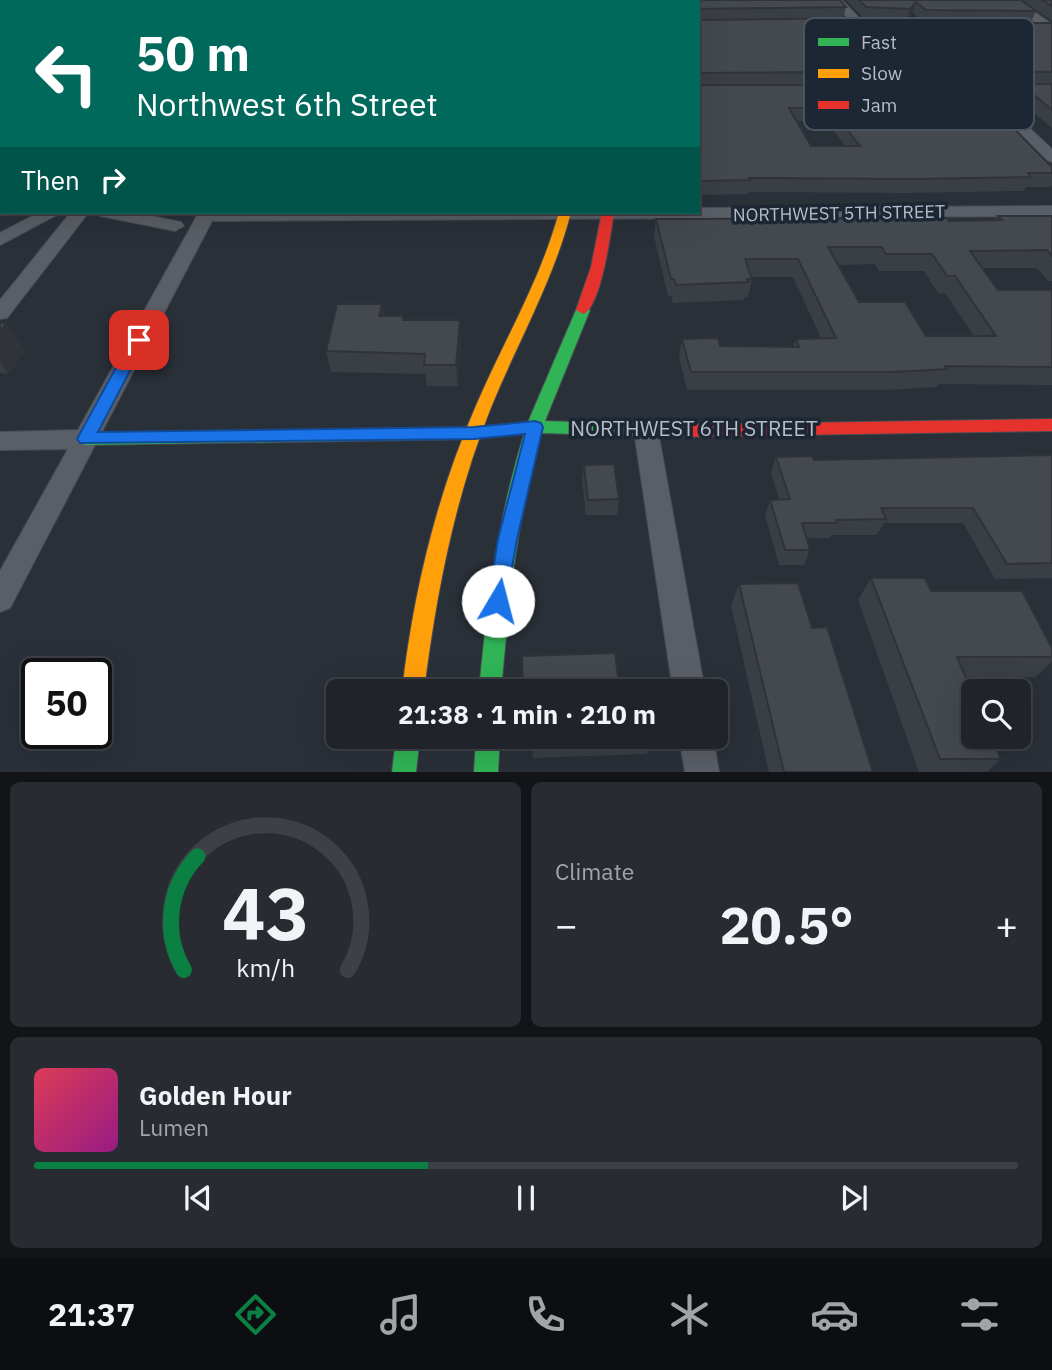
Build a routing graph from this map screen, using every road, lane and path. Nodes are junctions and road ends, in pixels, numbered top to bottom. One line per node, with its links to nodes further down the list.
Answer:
1 (836, 0): 3 (street)
2 (1010, 0): 5 (street)
3 (853, 18)
4 (1034, 29): 5 (street)
5 (1052, 29)
6 (1034, 90): 7 (street)
7 (1052, 90)
8 (1023, 130): 9 (street)
9 (1052, 157)
10 (1052, 211): 11 (street, NORTHWEST 5TH STREET)
11 (700, 213)
12 (49, 214): 19 (street)
13 (78, 214): 20 (street)
14 (116, 214): 18 (street)
15 (207, 214): 16 (street, NORTHWEST 5TH STREET); 25 (street)
16 (565, 214): 17 (street, NORTHWEST 5TH STREET); 24 (main road)
17 (608, 214): 22 (main road)
18 (175, 226)
19 (0, 240)
20 (0, 313)
21 (1052, 425): 23 (main road, NORTHWEST 6TH STREET)
22 (535, 427): 23 (main road, NORTHWEST 6TH STREET); 24 (main road, NORTHWEST 6TH STREET); 29 (main road)
23 (646, 431): 30 (street)
24 (474, 433): 25 (main road, NORTHWEST 6TH STREET); 28 (main road)
25 (86, 439): 26 (street, NORTHWEST 6TH STREET); 27 (street)
26 (0, 441)
27 (0, 599)
28 (415, 679)
29 (491, 679)
30 (687, 679)
31 (407, 749): 34 (main road)
32 (487, 749): 35 (main road)
33 (698, 749): 36 (street)
34 (404, 772)
35 (486, 772)
36 (702, 772)

